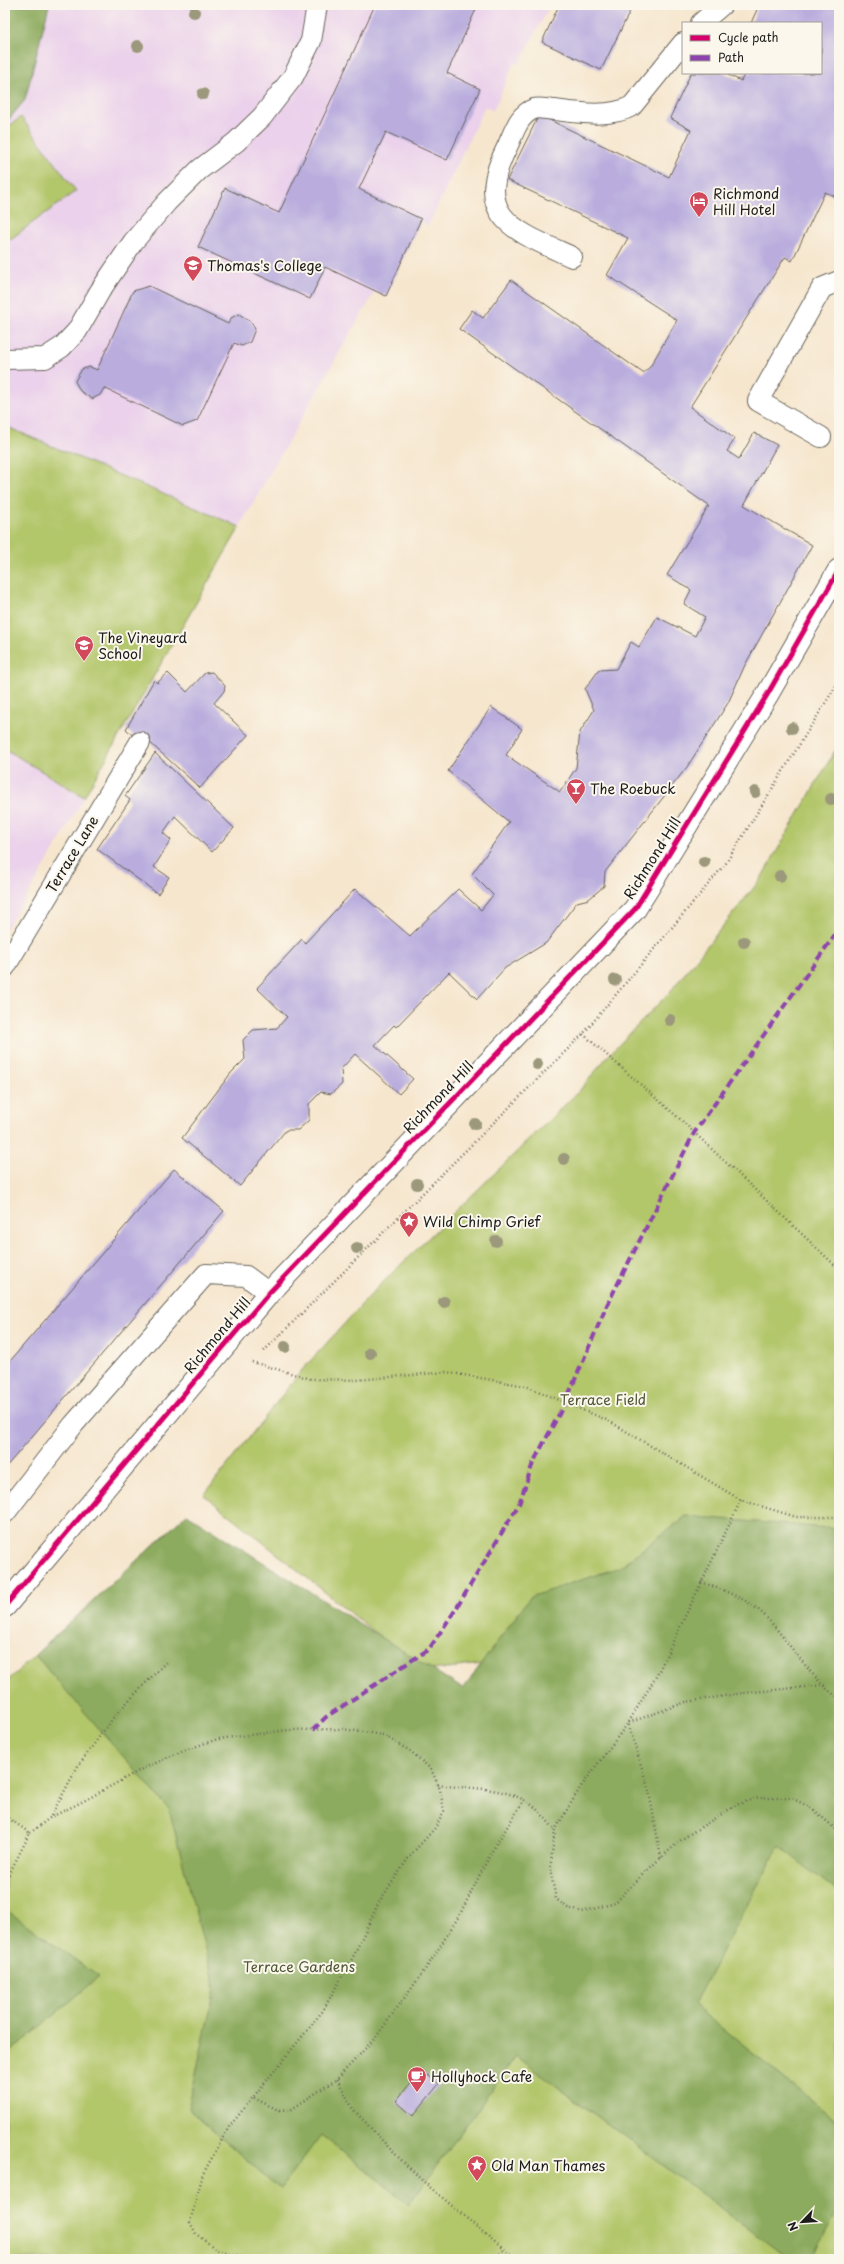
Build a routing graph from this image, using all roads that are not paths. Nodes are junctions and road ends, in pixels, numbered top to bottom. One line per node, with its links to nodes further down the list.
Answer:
1 (317, 5): 7 (lane)
2 (722, 5): 3 (lane)
3 (702, 22)
4 (682, 44): 5 (lane)
5 (572, 257)
6 (839, 281): 8 (lane)
7 (5, 359)
8 (821, 437)
9 (839, 570): 12 (main road, Richmond Hill)
10 (140, 742): 11 (lane, Terrace Lane)
11 (5, 967)
12 (268, 1292): 13 (lane); 14 (main road, Richmond Hill)
13 (5, 1513)
14 (5, 1606)

